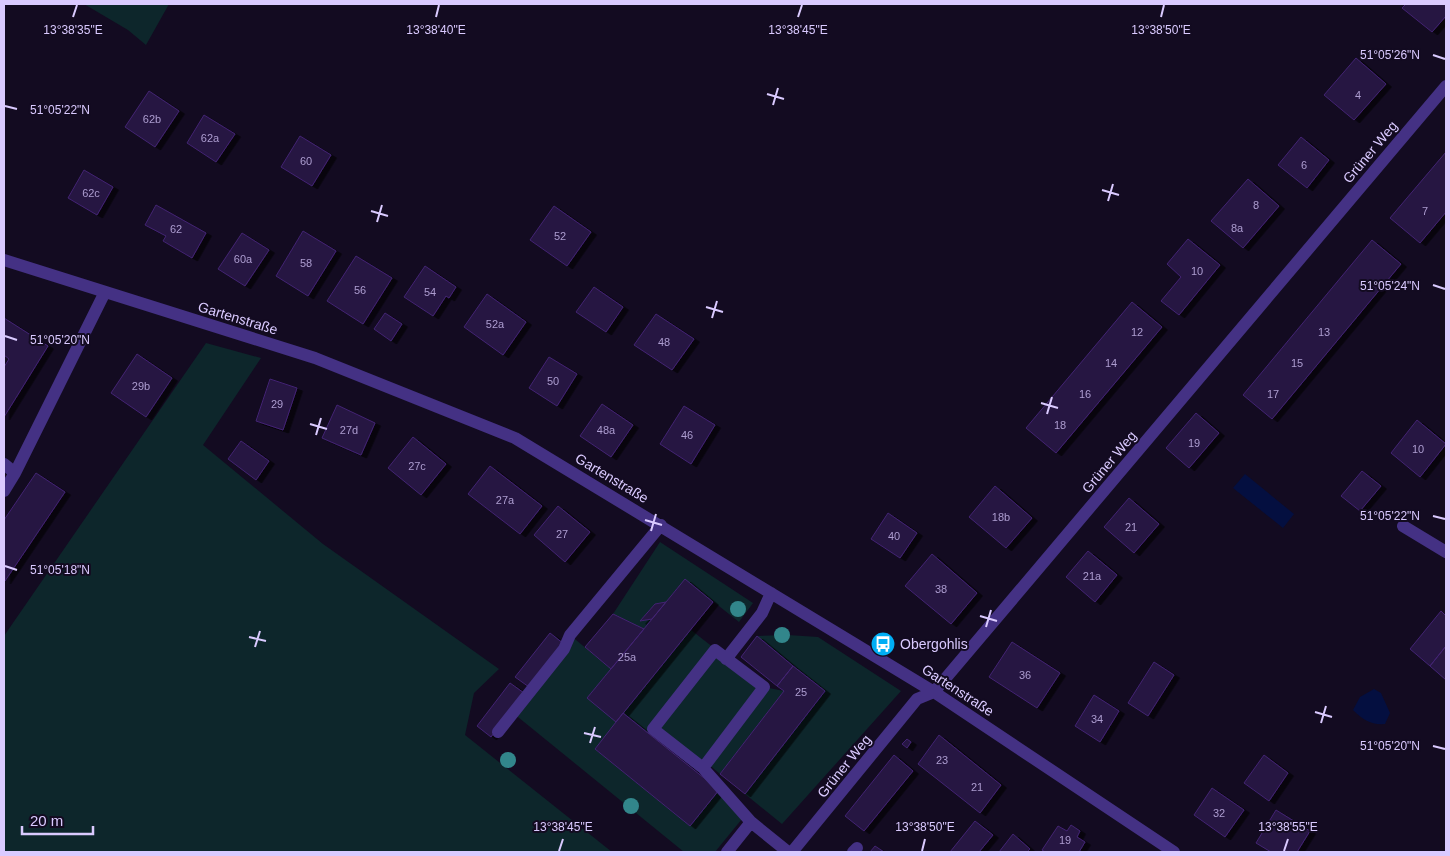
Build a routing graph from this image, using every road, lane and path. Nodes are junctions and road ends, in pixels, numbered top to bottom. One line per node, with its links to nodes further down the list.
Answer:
1 (1446, 86): 12 (street, Grüner Weg)
2 (4, 260): 3 (street, Gartenstraße)
3 (105, 292): 5 (street); 7 (street, Gartenstraße)
4 (4, 464): 5 (street)
5 (15, 473): 6 (street)
6 (4, 492)
7 (661, 525): 10 (street, Gartenstraße); 13 (street)
8 (1403, 526): 9 (street)
9 (1446, 552)
10 (771, 593): 11 (street); 12 (street, Gartenstraße)
11 (726, 659): 14 (street); 14 (street)
12 (934, 692): 18 (street, Grüner Weg); 19 (street, Gartenstraße)
13 (498, 732)
14 (703, 768): 15 (street)
15 (751, 822): 16 (street); 17 (street)
16 (727, 852)
17 (788, 852)
18 (792, 852)
19 (1174, 852)

